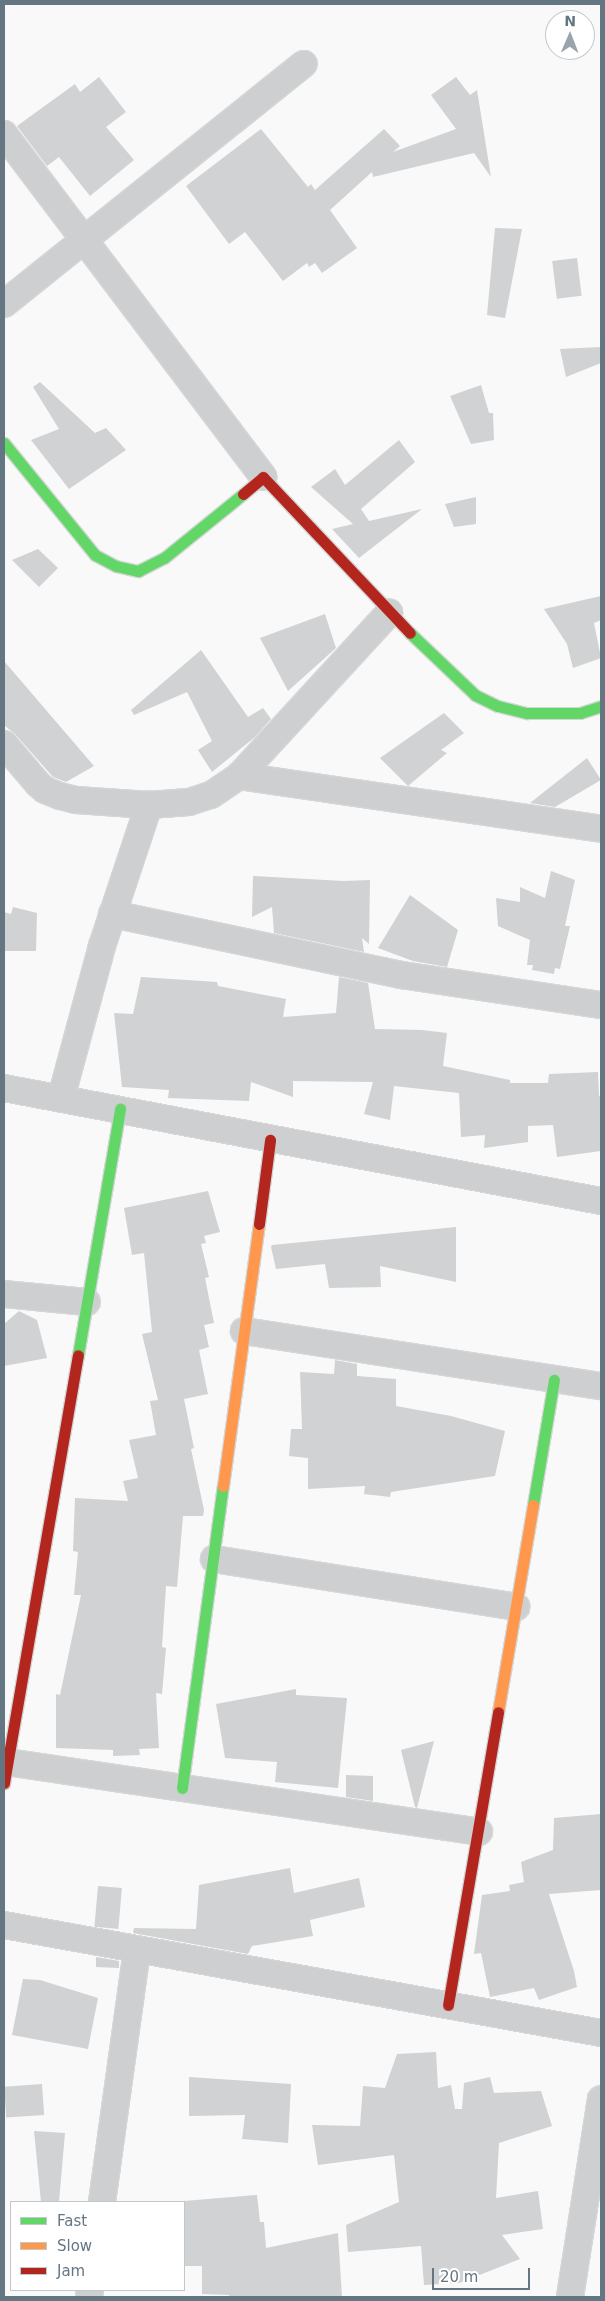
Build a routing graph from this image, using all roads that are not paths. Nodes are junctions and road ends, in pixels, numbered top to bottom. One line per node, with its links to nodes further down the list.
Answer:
1 (304, 64): 3 (street)
2 (4, 134): 3 (street)
3 (84, 238): 4 (street); 6 (street)
4 (4, 304)
5 (4, 443): 6 (street)
6 (264, 477): 7 (street)
7 (389, 613): 8 (street); 10 (street)
8 (601, 706)
9 (4, 744): 11 (street)
10 (239, 776): 11 (street); 12 (street)
11 (149, 805): 13 (street)
12 (601, 829)
13 (112, 914): 14 (street); 16 (street)
14 (601, 1005)
15 (4, 1088): 16 (street)
16 (61, 1098): 17 (street)
17 (120, 1109): 18 (street); 21 (street)
18 (270, 1140): 19 (street); 22 (street)
19 (601, 1201)
20 (4, 1294): 21 (street)
21 (87, 1302): 27 (street)
22 (244, 1331): 23 (street); 25 (street)
23 (554, 1380): 24 (street); 26 (street)
24 (601, 1386)
25 (214, 1559): 26 (street); 28 (street)
26 (516, 1607): 29 (street)
27 (6, 1773): 28 (street)
28 (182, 1788): 29 (street)
29 (479, 1832): 32 (street)
30 (4, 1925): 31 (street)
31 (137, 1948): 32 (street); 35 (street)
32 (448, 2005): 33 (street)
33 (601, 2033)
34 (601, 2099): 36 (street)
35 (102, 2201)
36 (570, 2297)

